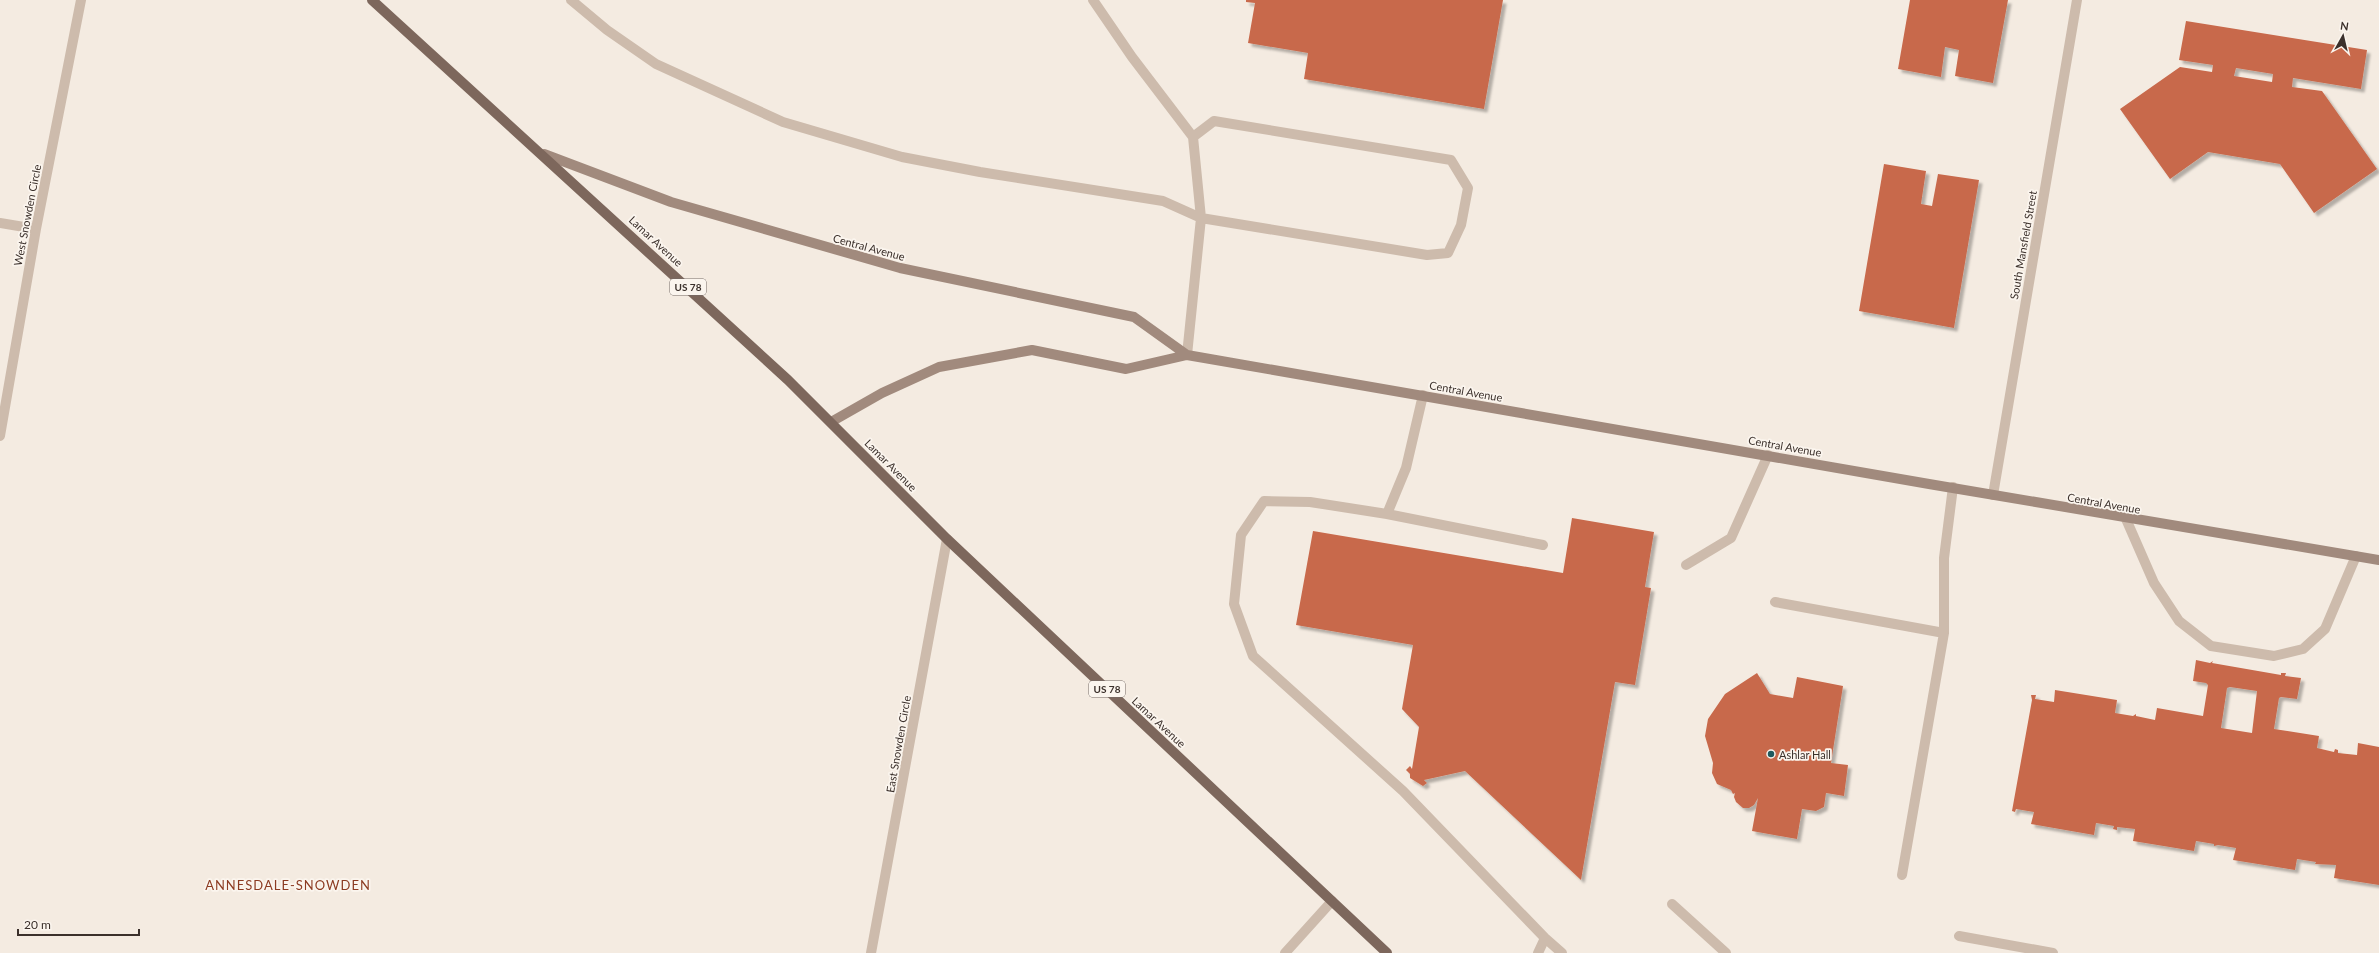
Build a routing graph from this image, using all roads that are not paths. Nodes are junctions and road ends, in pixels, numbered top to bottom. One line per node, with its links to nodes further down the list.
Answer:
1 (81, 0): 10 (street, West Snowden Circle)
2 (372, 0): 7 (main road, Lamar Avenue / US 78)
3 (571, 0): 8 (street)
4 (1093, 0): 6 (street)
5 (2077, 0): 17 (street, South Mansfield Street)
6 (1193, 137): 8 (street); 8 (street)
7 (544, 154): 11 (main road, Central Avenue); 13 (main road, Lamar Avenue / US 78)
8 (1201, 218): 11 (street)
9 (0, 223): 10 (street)
10 (36, 229): 14 (street, West Snowden Circle)
11 (1187, 355): 12 (main road, Central Avenue); 13 (main road, Central Avenue)
12 (1423, 395): 15 (main road, Central Avenue); 18 (street)
13 (831, 422): 20 (main road, Lamar Avenue / US 78)
14 (0, 436)
15 (1768, 455): 16 (main road, Central Avenue); 24 (street)
16 (1953, 487): 17 (main road, Central Avenue); 26 (street)
17 (1993, 494): 19 (main road, Central Avenue)
18 (1387, 514): 21 (street); 31 (street)
19 (2126, 519): 22 (main road, Central Avenue); 22 (street)
20 (947, 539): 28 (main road, Lamar Avenue / US 78); 32 (street, East Snowden Circle)
21 (1543, 545)
22 (2356, 556): 23 (main road, Central Avenue)
23 (2379, 560)
24 (1686, 566)
25 (1775, 602): 26 (street)
26 (1944, 633): 27 (street)
27 (1902, 875)
28 (1332, 900): 33 (street); 34 (main road, Lamar Avenue / US 78)
29 (1672, 904): 37 (street)
30 (1959, 936): 38 (street)
31 (1545, 938): 35 (street); 36 (street)
32 (871, 953)
33 (1285, 953)
34 (1387, 953)
35 (1538, 953)
36 (1562, 953)
37 (1726, 953)
38 (2053, 953)

